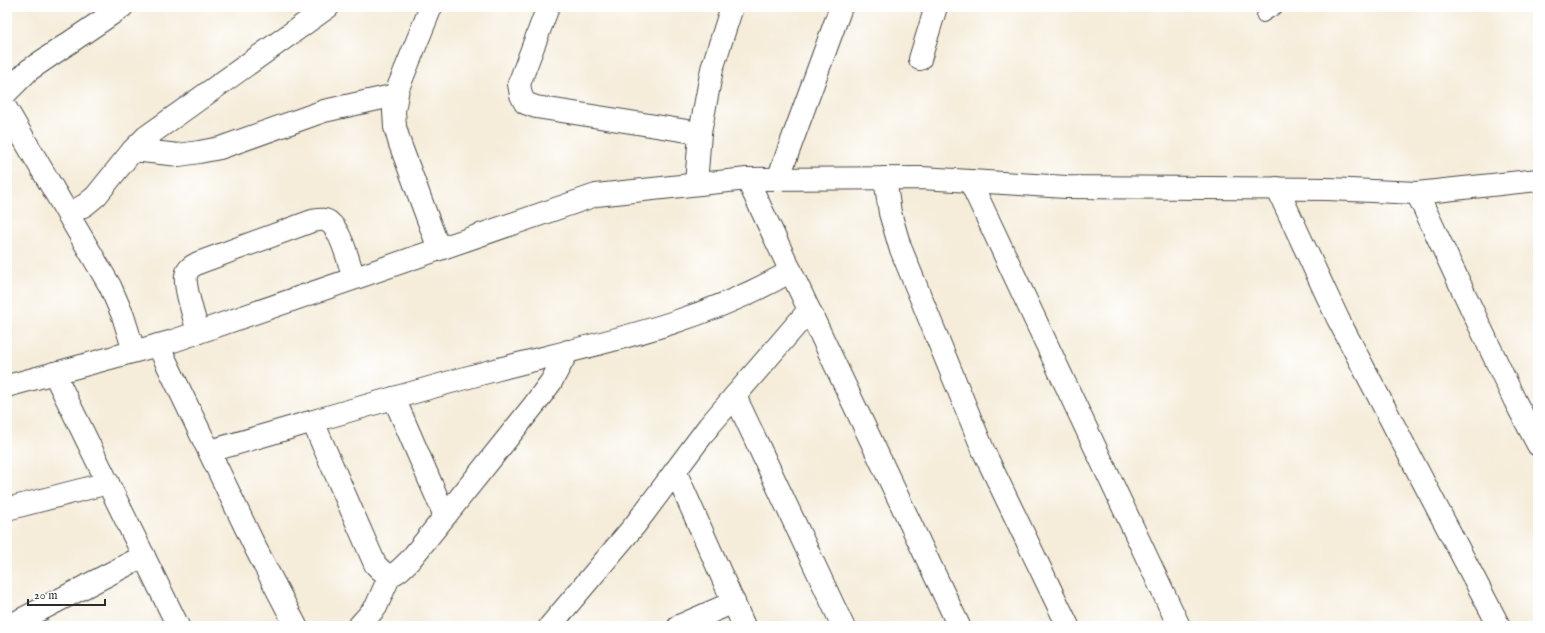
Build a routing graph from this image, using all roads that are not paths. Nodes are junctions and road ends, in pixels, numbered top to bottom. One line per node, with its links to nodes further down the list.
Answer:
1 (122, 7): 11 (street)
2 (328, 7): 15 (street)
3 (431, 7): 12 (street)
4 (548, 7): 14 (street)
5 (732, 7): 14 (street)
6 (841, 7): 18 (street)
7 (936, 7): 10 (street)
8 (1277, 7): 9 (lane)
9 (1263, 16)
10 (920, 58)
11 (7, 92)
12 (396, 94): 15 (street); 25 (street)
13 (7, 110): 24 (street)
14 (700, 133): 21 (street)
15 (133, 150): 24 (street)
16 (885, 178): 18 (street); 20 (street); 56 (street)
17 (747, 179): 18 (street); 21 (street); 26 (street)
18 (778, 179)
19 (1538, 180): 23 (street)
20 (970, 181): 22 (street); 57 (street)
21 (696, 184): 25 (street)
22 (1277, 188): 23 (street); 58 (street)
23 (1417, 193): 38 (street)
24 (68, 214): 31 (street)
25 (439, 249): 27 (street)
26 (791, 271): 28 (street); 32 (street)
27 (354, 278): 29 (street); 29 (street)
28 (809, 310): 35 (street); 55 (street)
29 (198, 332): 30 (street)
30 (158, 345): 31 (street); 39 (street)
31 (134, 351): 33 (street)
32 (568, 351): 36 (street); 43 (street)
33 (54, 373): 34 (street); 41 (street)
34 (7, 386)
35 (735, 396): 40 (street); 54 (street)
36 (394, 398): 37 (street); 43 (street)
37 (313, 422): 39 (street); 45 (street)
38 (1538, 445)
39 (210, 451): 49 (street)
40 (675, 471): 46 (street); 51 (street)
41 (108, 483): 42 (street); 44 (street)
42 (7, 508)
43 (445, 516): 45 (street)
44 (144, 556): 47 (street); 48 (street)
45 (390, 575): 50 (street)
46 (734, 602): 52 (street); 53 (street)
47 (9, 626)
48 (178, 626)
49 (296, 626)
50 (359, 626)
51 (550, 626)
52 (680, 626)
53 (744, 626)
54 (843, 626)
55 (959, 626)
56 (1068, 626)
57 (1179, 626)
58 (1498, 626)

